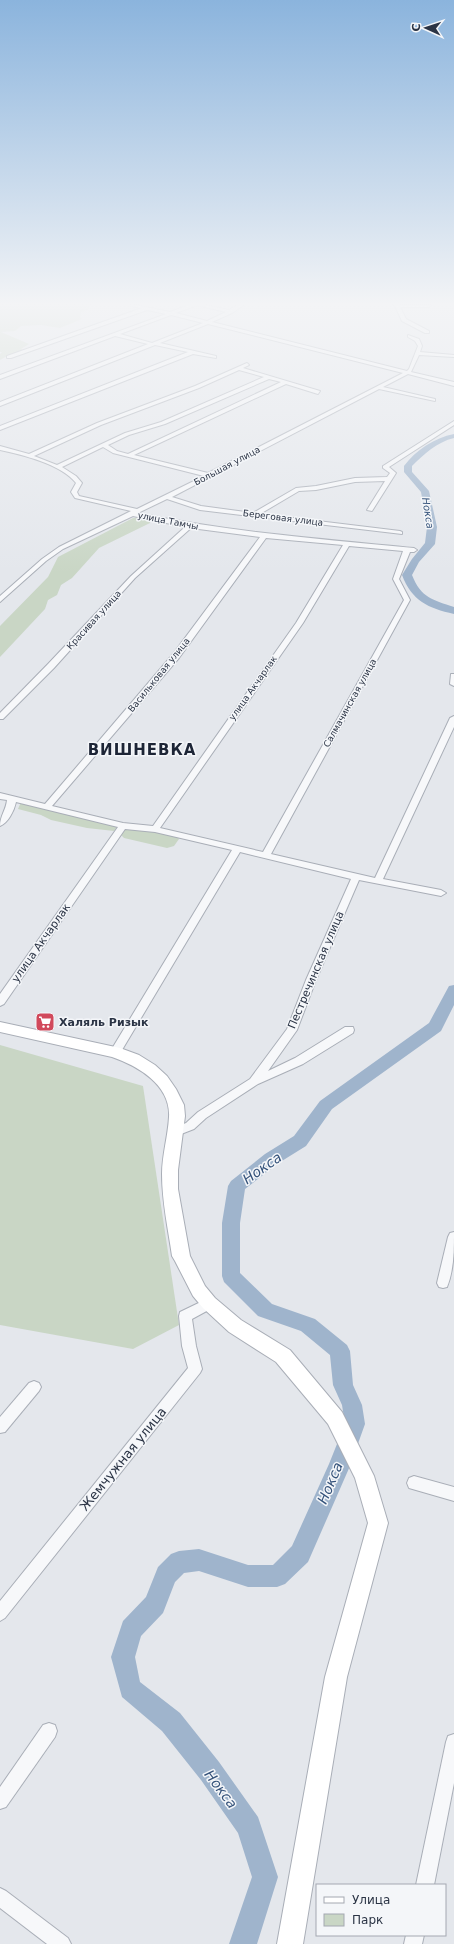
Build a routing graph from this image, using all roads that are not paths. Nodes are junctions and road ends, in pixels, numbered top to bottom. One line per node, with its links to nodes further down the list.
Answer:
1 (31, 392): 9 (street)
2 (92, 392): 11 (street)
3 (184, 392): 14 (street)
4 (235, 392): 12 (street)
5 (265, 392): 15 (street)
6 (369, 392): 17 (street, Большая улица)
7 (398, 392): 8 (street)
8 (433, 400)
9 (0, 404)
10 (454, 423): 18 (street)
11 (0, 428)
12 (103, 445): 15 (street); 16 (street)
13 (0, 448): 14 (street, улица Тамчы)
14 (30, 456): 16 (street, улица Тамчы)
15 (130, 456): 17 (street)
16 (57, 468): 21 (street, улица Тамчы)
17 (208, 475): 19 (street, Большая улица)
18 (388, 479): 20 (street); 22 (street)
19 (167, 497): 21 (street, Большая улица); 22 (street, Береговая улица)
20 (370, 510)
21 (133, 514): 23 (street, улица Тамчы); 28 (street, Большая улица)
22 (253, 515): 24 (street, Береговая улица)
23 (190, 526): 25 (street, улица Тамчы); 31 (street, Красивая улица)
24 (400, 533)
25 (264, 536): 26 (street, улица Тамчы); 35 (street, Васильковая улица)
26 (346, 545): 27 (street, улица Тамчы); 38 (street, улица Акчарлак)
27 (411, 550): 40 (street, Салмачинская улица)
28 (1, 597)
29 (454, 676): 30 (street)
30 (454, 684)
31 (0, 717)
32 (454, 718): 42 (street)
33 (0, 796): 34 (street)
34 (12, 799): 35 (street); 36 (street)
35 (46, 808): 37 (street)
36 (0, 823)
37 (123, 826): 38 (street); 44 (street, улица Акчарлак)
38 (155, 829): 39 (street)
39 (238, 848): 40 (street); 47 (street)
40 (266, 854): 41 (street)
41 (356, 877): 42 (street); 48 (street, Пестречинская улица)
42 (378, 881): 43 (street)
43 (441, 893)
44 (0, 1002)
45 (0, 1027): 47 (street)
46 (350, 1030): 48 (street)
47 (115, 1052): 49 (street)
48 (254, 1082): 49 (street, Пестречинская улица)
49 (176, 1132): 52 (street)
50 (454, 1237): 51 (street)
51 (443, 1283)
52 (209, 1303): 57 (street, Жемчужная улица); 64 (street)
53 (34, 1387): 54 (street)
54 (0, 1427)
55 (414, 1483): 56 (street)
56 (454, 1494)
57 (0, 1613)
58 (49, 1731): 60 (street)
59 (454, 1742): 61 (street)
60 (0, 1801)
61 (425, 1884)
62 (0, 1897): 63 (street)
63 (62, 1944)
64 (290, 1944)

